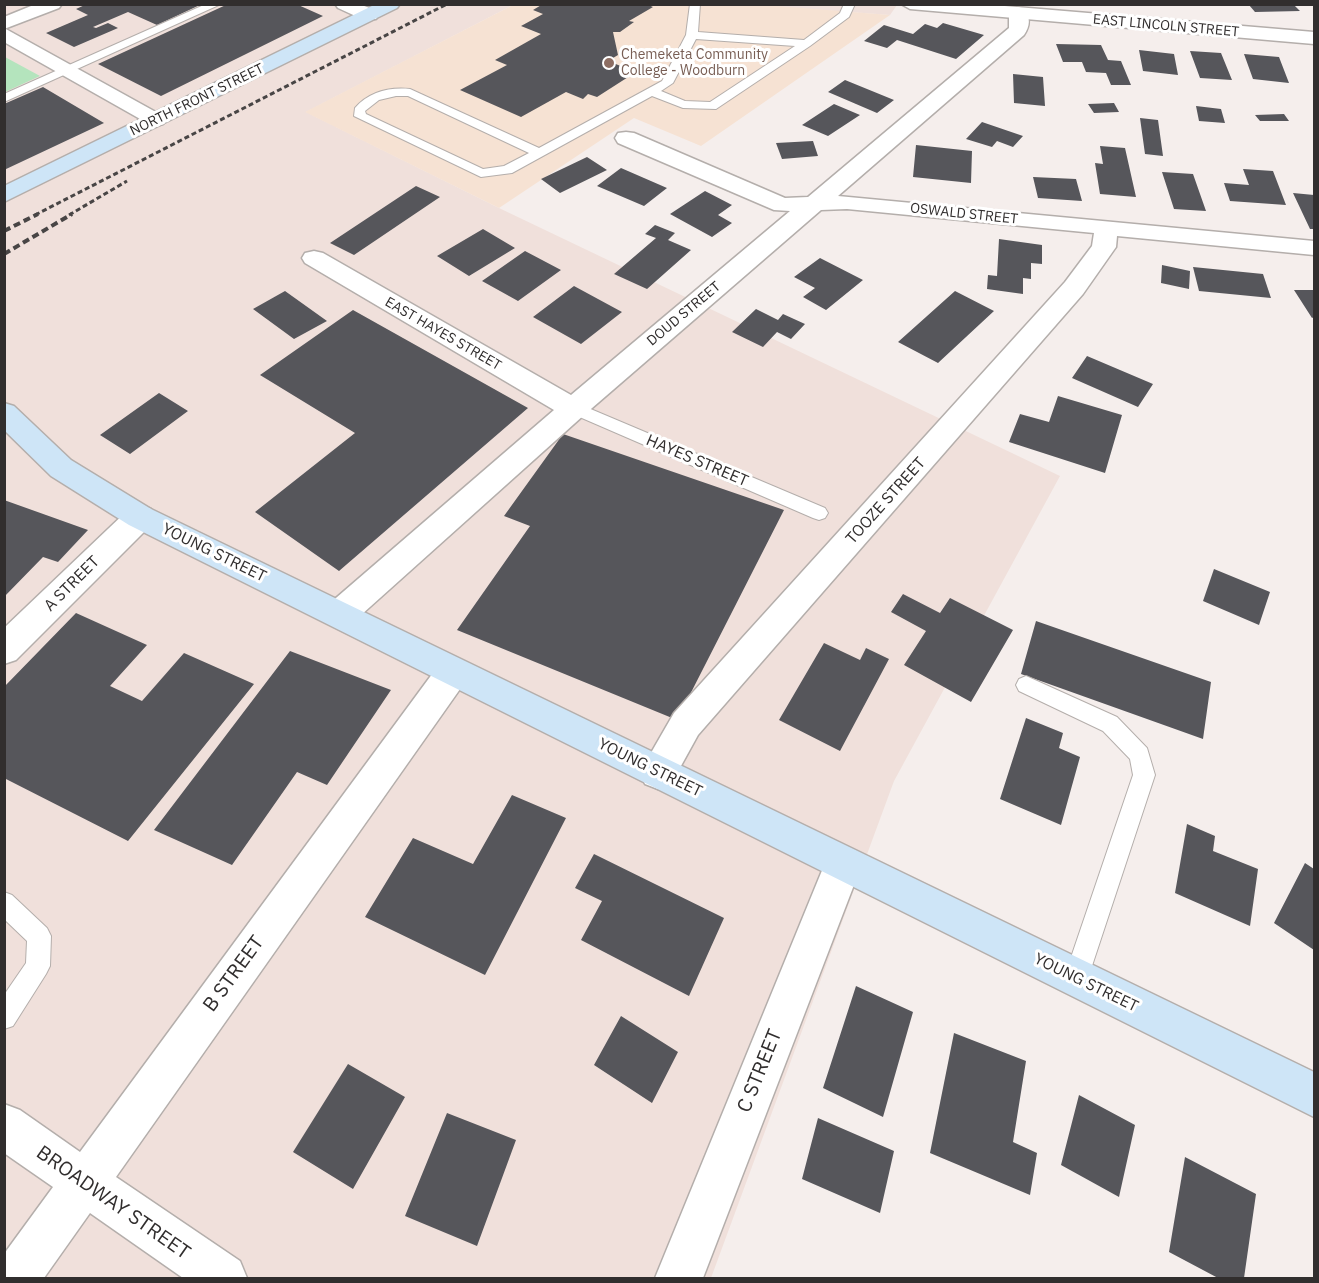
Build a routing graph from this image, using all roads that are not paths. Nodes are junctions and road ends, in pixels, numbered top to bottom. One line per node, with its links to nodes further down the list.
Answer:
1 (53, 4): 11 (street)
2 (216, 4): 16 (lane)
3 (344, 4): 10 (street)
4 (391, 4): 10 (main road, NORTH FRONT STREET)
5 (695, 4): 13 (lane)
6 (850, 4): 15 (lane)
7 (910, 4): 8 (street, EAST LINCOLN STREET)
8 (971, 7): 9 (street, EAST LINCOLN STREET)
9 (1018, 13): 14 (street, EAST LINCOLN STREET); 23 (street, DOUD STREET)
10 (369, 15): 19 (main road, NORTH FRONT STREET)
11 (4, 24)
12 (4, 34): 16 (street)
13 (692, 34): 15 (lane); 17 (lane)
14 (1314, 38)
15 (806, 44): 17 (lane)
16 (68, 70): 18 (lane); 19 (street)
17 (651, 91): 21 (lane)
18 (4, 99)
19 (156, 120): 22 (main road, NORTH FRONT STREET)
20 (626, 138): 23 (street, OSWALD STREET)
21 (538, 152): 21 (lane)
22 (4, 195)
23 (813, 205): 24 (street, OSWALD STREET); 27 (street, DOUD STREET)
24 (1106, 228): 25 (street, OSWALD STREET); 35 (street, TOOZE STREET)
25 (1314, 248)
26 (314, 258): 27 (street, EAST HAYES STREET)
27 (574, 408): 29 (lane, HAYES STREET); 31 (street, DOUD STREET)
28 (4, 413): 30 (main road, YOUNG STREET)
29 (819, 513)
30 (140, 517): 31 (main road, YOUNG STREET); 32 (street, A STREET)
31 (340, 614): 33 (main road, YOUNG STREET)
32 (4, 651)
33 (453, 672): 35 (main road, YOUNG STREET); 42 (street, B STREET)
34 (1026, 685): 38 (lane)
35 (658, 772): 36 (main road, YOUNG STREET)
36 (843, 864): 38 (main road, YOUNG STREET); 45 (street, C STREET)
37 (4, 903): 39 (lane)
38 (1076, 978): 40 (main road, YOUNG STREET)
39 (4, 1017)
40 (1314, 1095)
41 (4, 1126): 42 (street, BROADWAY STREET)
42 (84, 1183): 43 (street, B STREET); 44 (street, BROADWAY STREET)
43 (16, 1278)
44 (223, 1278)
45 (679, 1278)

